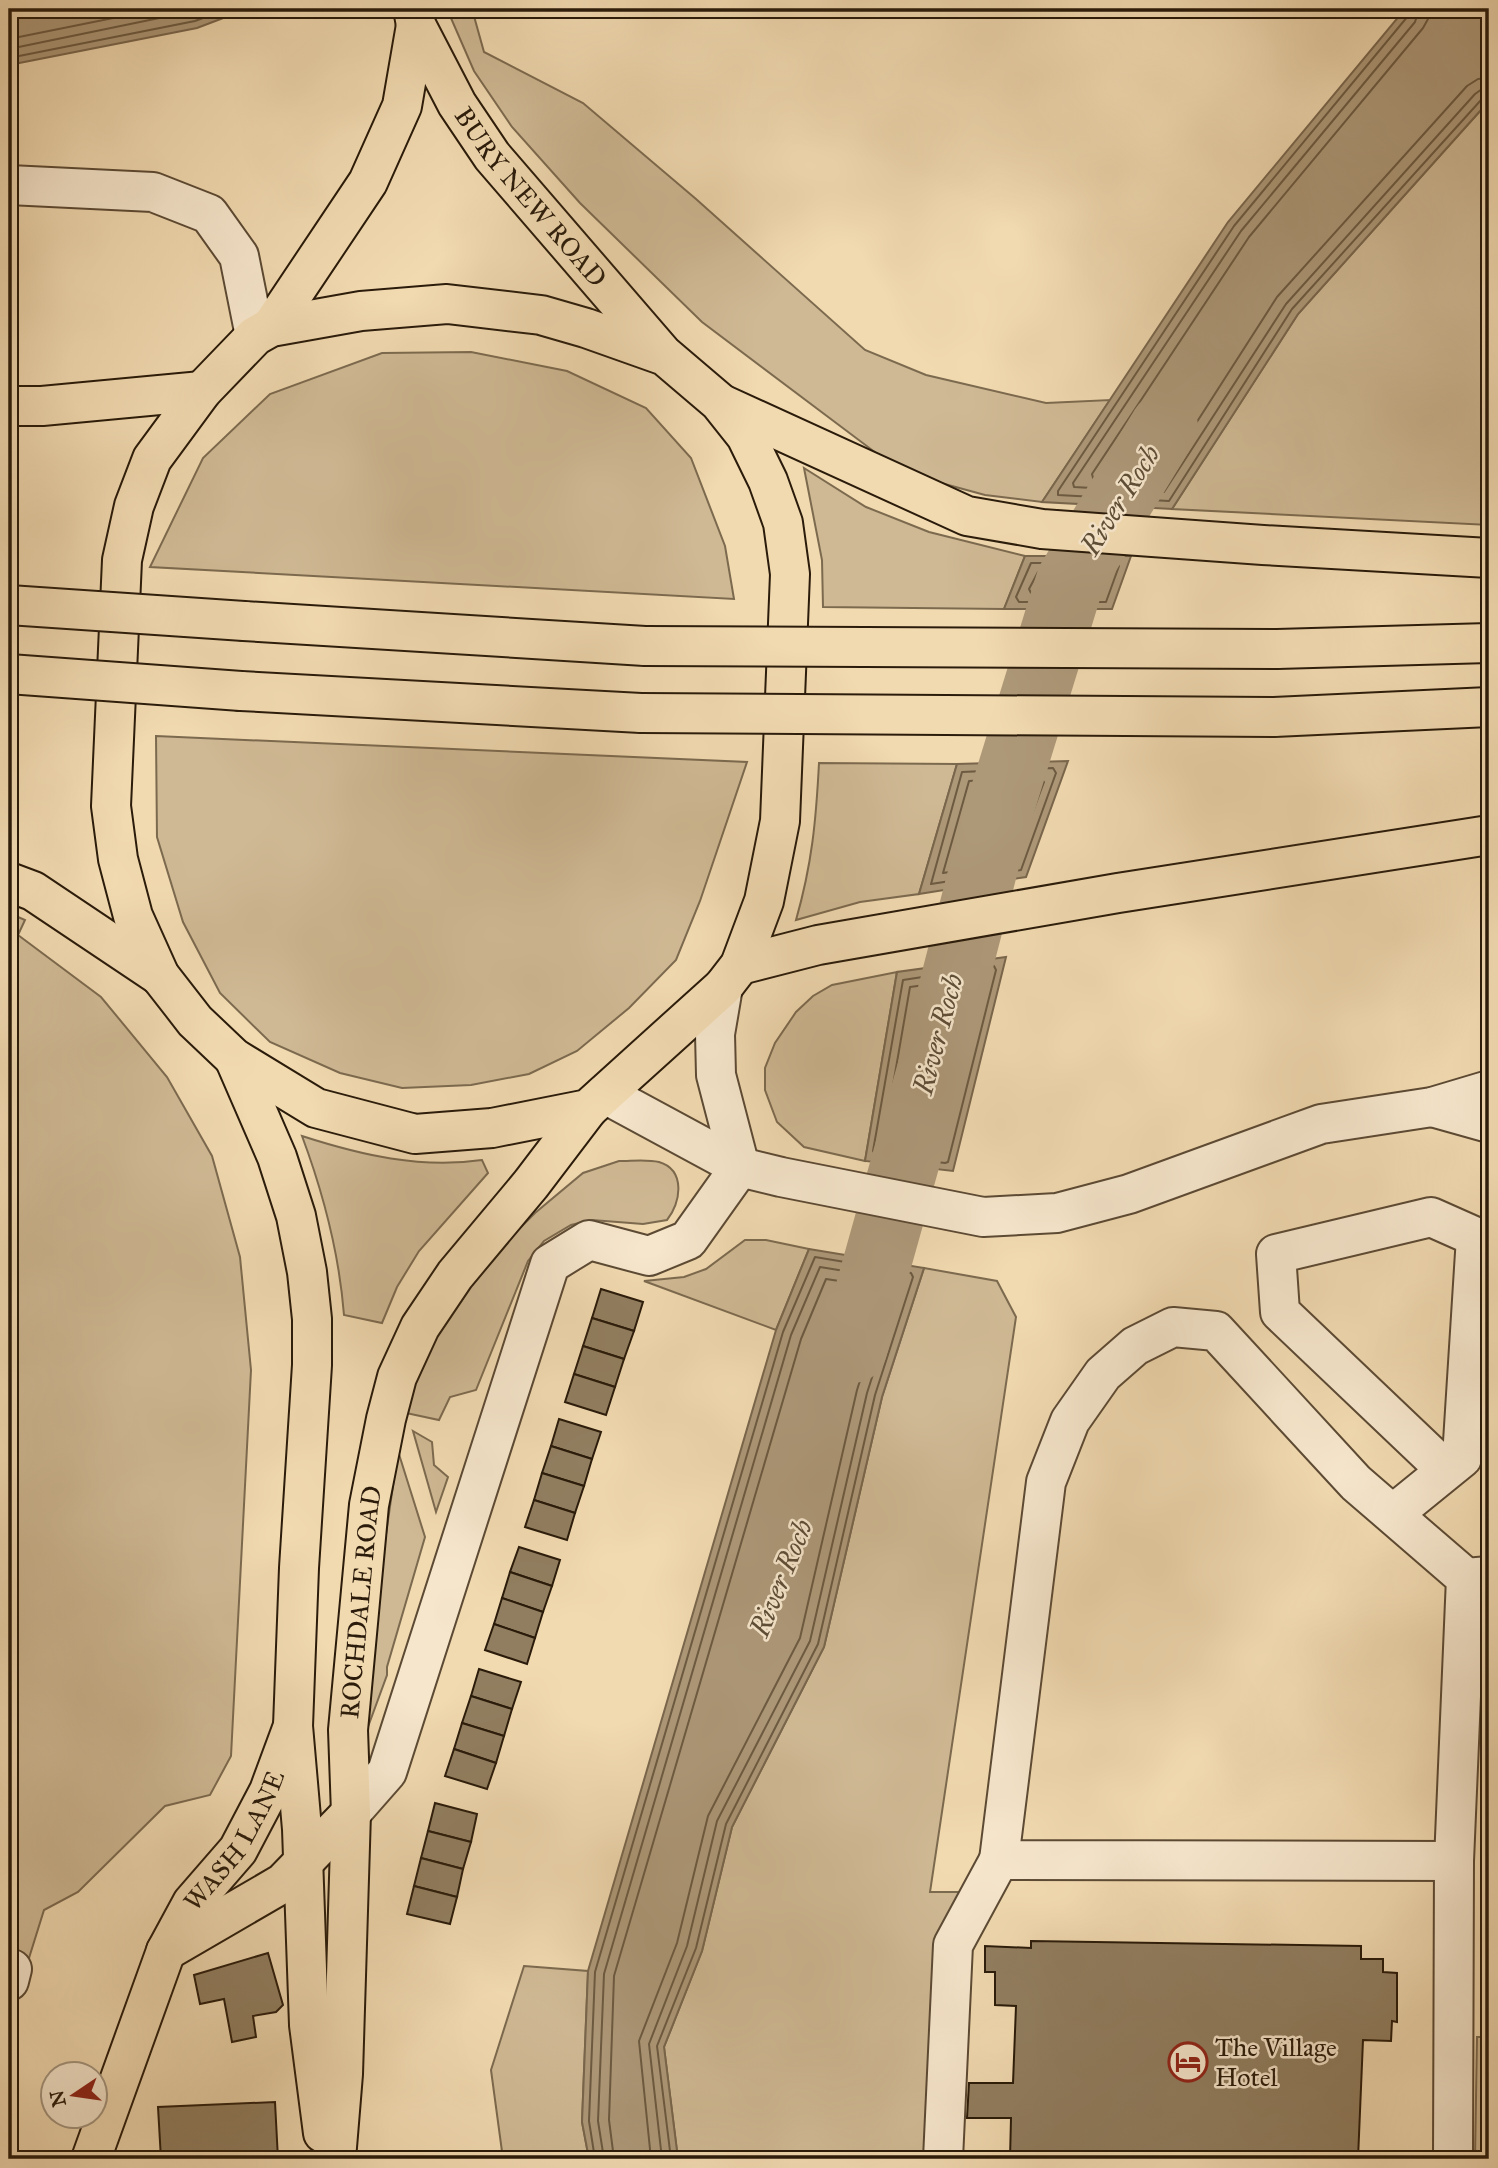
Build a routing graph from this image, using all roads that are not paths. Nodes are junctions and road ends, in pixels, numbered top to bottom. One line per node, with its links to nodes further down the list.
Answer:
1 (414, 17): 3 (main road, BURY NEW ROAD); 4 (main road, BURY NEW ROAD)
2 (9, 185): 3 (street)
3 (263, 331): 4 (main road); 5 (main road, BURY NEW ROAD)
4 (665, 356): 6 (main road)
5 (202, 391): 7 (main road); 15 (main road, BURY NEW ROAD)
6 (719, 402): 8 (main road); 16 (main road)
7 (9, 406)
8 (1489, 558)
9 (9, 605): 10 (main road, bridge)
10 (1489, 643)
11 (9, 674): 12 (main road, bridge)
12 (1489, 707)
13 (1489, 835): 16 (main road)
14 (21, 886): 15 (main road)
15 (160, 976): 17 (main road)
16 (731, 976): 19 (main road, ROCHDALE ROAD); 22 (street)
17 (234, 1058): 19 (main road); 26 (main road)
18 (1489, 1090): 20 (street)
19 (597, 1101): 22 (street); 27 (main road, ROCHDALE ROAD)
20 (1432, 1107): 21 (street); 22 (street)
21 (1489, 1123)
22 (740, 1167): 27 (street)
23 (1446, 1470): 23 (street); 24 (street)
24 (1393, 1514): 25 (street); 28 (street)
25 (1478, 1577): 29 (street)
26 (293, 1726): 30 (main road); 31 (main road, WASH LANE)
27 (352, 1813): 30 (main road, WASH LANE); 34 (main road, ROCHDALE ROAD)
28 (999, 1860): 29 (street); 35 (street)
29 (1454, 1861): 36 (street)
30 (303, 1863): 31 (main road, WASH LANE); 33 (main road)
31 (166, 1951): 32 (main road, WASH LANE)
32 (91, 2159)
33 (326, 2159)
34 (336, 2159)
35 (943, 2159)
36 (1453, 2159)

